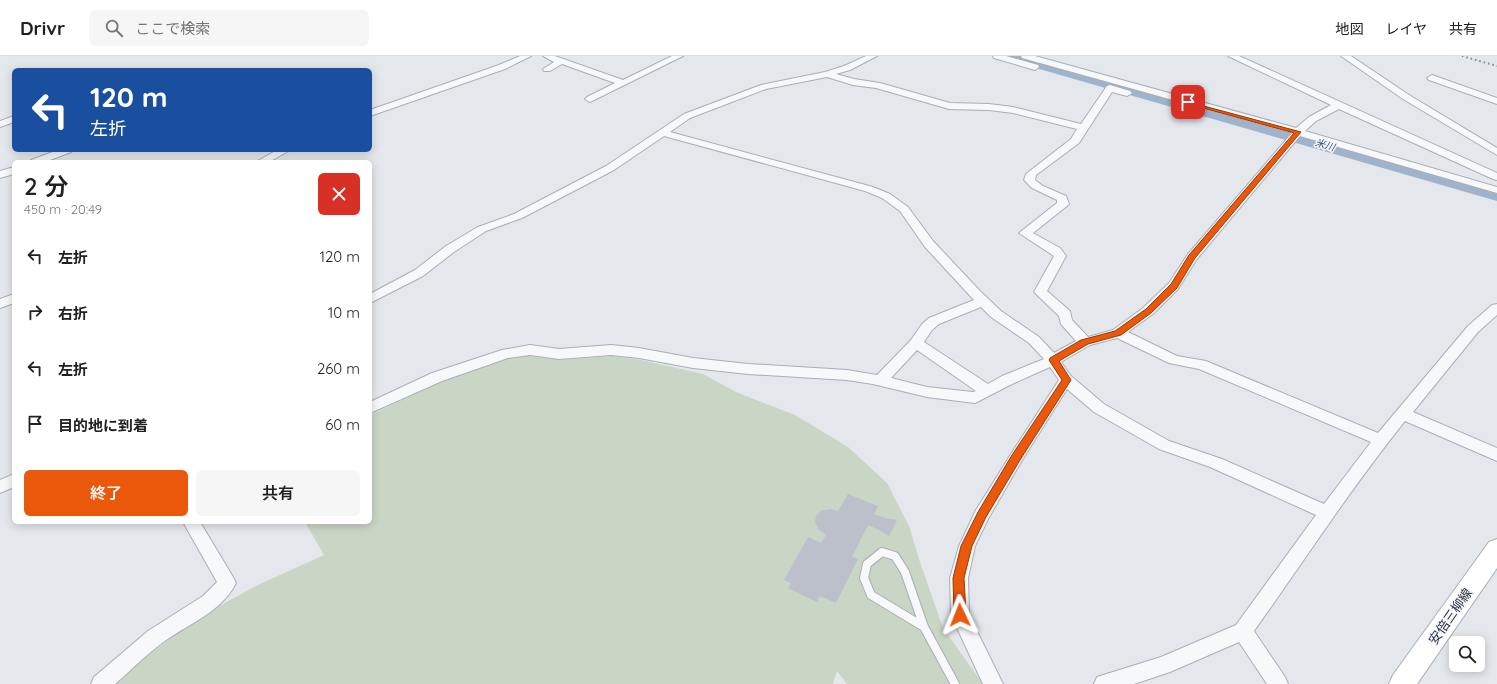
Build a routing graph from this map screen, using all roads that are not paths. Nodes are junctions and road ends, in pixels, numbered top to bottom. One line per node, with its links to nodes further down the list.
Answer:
1 (527, 56): 19 (street)
2 (548, 56): 10 (street)
3 (582, 56): 10 (street)
4 (679, 56): 14 (street)
5 (873, 56): 12 (street)
6 (997, 56): 15 (street)
7 (1025, 56): 24 (street)
8 (1232, 56): 18 (street)
9 (1345, 56): 27 (street)
10 (565, 62): 11 (street); 14 (street)
11 (547, 69)
12 (827, 74): 22 (street); 23 (street)
13 (1432, 78): 17 (street)
14 (623, 83): 16 (street)
15 (1110, 88): 22 (street); 24 (street)
16 (590, 99)
17 (1497, 101)
18 (1339, 105): 24 (street); 32 (street)
19 (372, 112)
20 (12, 120): 21 (street)
21 (0, 124)
22 (1083, 128): 43 (street)
23 (664, 134): 36 (street); 39 (street)
24 (1295, 136): 33 (street); 34 (street); 42 (street)
25 (62, 152): 28 (street)
26 (280, 152): 29 (street)
27 (1497, 152)
28 (40, 160)
29 (265, 160)
30 (12, 171): 31 (street)
31 (0, 175)
32 (1495, 175)
33 (1497, 190)
34 (1497, 199)
35 (372, 289): 36 (street)
36 (385, 292): 37 (street)
37 (372, 298)
38 (12, 299): 40 (street)
39 (983, 301): 44 (street); 45 (street)
40 (0, 304)
41 (1497, 308): 50 (street)
42 (1118, 333): 43 (street); 51 (street)
43 (1084, 342): 45 (street)
44 (916, 343): 47 (street); 48 (street)
45 (1053, 360): 46 (street); 48 (street)
46 (1066, 380): 55 (street); 62 (street)
47 (880, 381): 48 (street); 49 (street)
48 (987, 391)
49 (372, 407)
50 (1404, 414): 51 (street); 52 (street)
51 (1381, 440): 55 (street)
52 (1497, 455)
53 (12, 481): 54 (street)
54 (0, 487)
55 (1327, 513): 59 (street)
56 (192, 524): 60 (street)
57 (1497, 549): 65 (street, 安倍三柳線)
58 (924, 627): 58 (lane); 61 (lane)
59 (1243, 631): 63 (street); 64 (street)
60 (101, 684)
61 (955, 684)
62 (993, 684)
63 (1104, 684)
64 (1278, 684)
65 (1402, 684)

